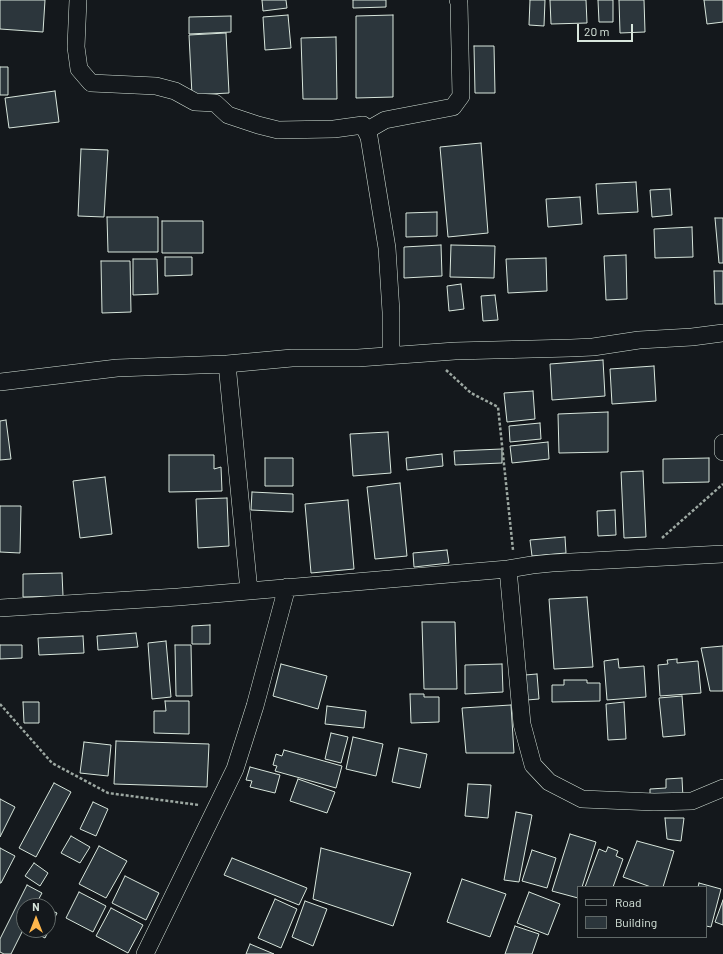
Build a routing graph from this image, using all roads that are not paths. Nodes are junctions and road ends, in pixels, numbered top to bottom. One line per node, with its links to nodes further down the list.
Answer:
1 (78, 0): 3 (street)
2 (458, 0): 3 (street)
3 (366, 131): 5 (street)
4 (723, 333): 5 (street)
5 (391, 355): 6 (street)
6 (227, 364): 7 (street); 13 (street)
7 (0, 382)
8 (723, 443): 9 (street)
9 (723, 452)
10 (723, 554): 11 (street)
11 (511, 568): 12 (street); 15 (street)
12 (287, 587): 13 (street); 16 (street)
13 (249, 591): 14 (street)
14 (0, 608)
15 (723, 788)
16 (145, 954)

